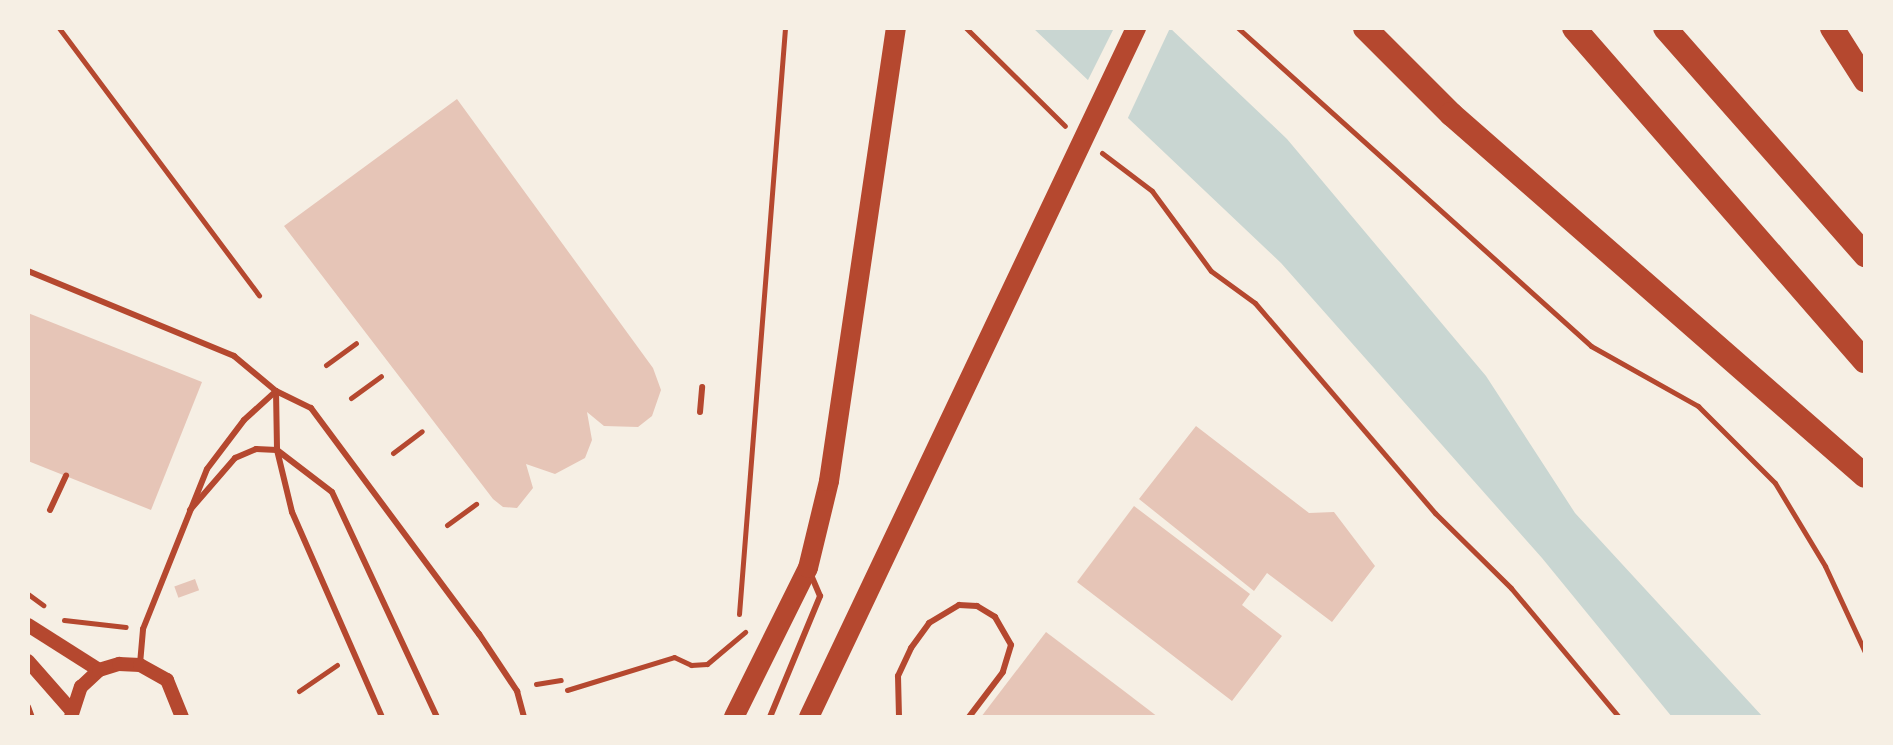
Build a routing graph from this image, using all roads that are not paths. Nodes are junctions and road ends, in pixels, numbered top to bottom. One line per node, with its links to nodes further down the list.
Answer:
1 (1136, 28): 31 (main road)
2 (1365, 28): 16 (highway)
3 (1574, 28): 10 (highway)
4 (1665, 28): 8 (highway)
5 (1832, 28): 7 (highway)
6 (894, 34): 19 (main road)
7 (1865, 80)
8 (1865, 255)
9 (28, 271): 12 (lane)
10 (1865, 361)
11 (702, 387): 13 (lane)
12 (276, 391): 14 (lane); 18 (lane); 28 (lane)
13 (700, 412)
14 (277, 450): 18 (lane); 26 (lane); 27 (lane)
15 (66, 476): 17 (lane)
16 (1865, 476)
17 (50, 510)
18 (190, 510): 22 (lane)
19 (808, 568): 29 (main road); 30 (lane)
20 (28, 625): 23 (street)
21 (28, 661): 24 (street)
22 (140, 665): 23 (street); 25 (street)
23 (99, 670): 24 (street)
24 (71, 713)
25 (182, 717)
26 (382, 717)
27 (437, 717)
28 (524, 717)
29 (734, 717)
30 (770, 717)
31 (809, 717)
32 (899, 717): 33 (lane)
33 (969, 717)

